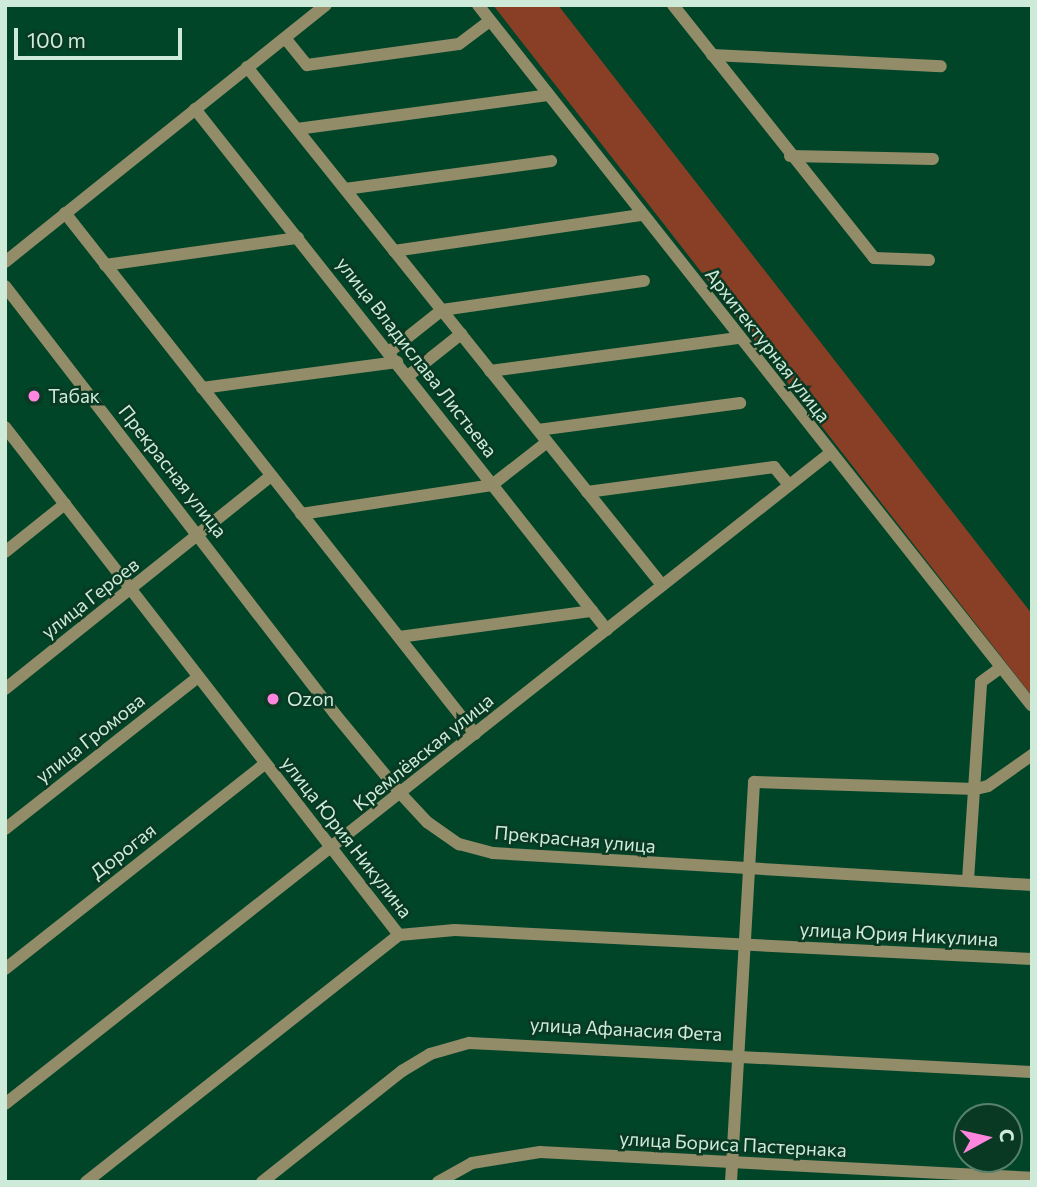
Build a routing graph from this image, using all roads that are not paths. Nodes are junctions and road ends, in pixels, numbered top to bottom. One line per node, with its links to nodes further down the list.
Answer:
1 (326, 5): 5 (street)
2 (478, 5): 9 (street, Архитектурная улица)
3 (673, 5): 6 (street)
4 (488, 22): 5 (street)
5 (285, 38): 8 (street)
6 (712, 55): 7 (street); 12 (street)
7 (941, 66)
8 (247, 67): 10 (street); 11 (street)
9 (548, 95): 11 (street); 17 (street, Архитектурная улица)
10 (195, 108): 16 (street); 18 (street, улица Владислава Листьева)
11 (297, 130): 15 (street)
12 (790, 156): 13 (street); 20 (street)
13 (933, 159)
14 (551, 161): 15 (street)
15 (345, 189): 19 (street)
16 (65, 213): 21 (street); 22 (street)
17 (642, 215): 19 (street); 27 (street, Архитектурная улица)
18 (298, 238): 22 (street); 28 (street, улица Владислава Листьева)
19 (394, 251): 25 (street)
20 (929, 260)
21 (5, 262)
22 (105, 265): 31 (street)
23 (644, 281): 25 (street)
24 (5, 286): 43 (street, Прекрасная улица)
25 (442, 310): 26 (street); 28 (street)
26 (461, 334): 29 (street); 30 (street)
27 (738, 338): 29 (street); 36 (street, Архитектурная улица)
28 (393, 357): 30 (street, улица Владислава Листьева); 31 (street)
29 (490, 371): 34 (street)
30 (408, 376): 38 (street, улица Владислава Листьева)
31 (202, 388): 37 (street)
32 (740, 403): 34 (street)
33 (5, 427): 41 (street, улица Юрия Никулина)
34 (538, 430): 35 (street)
35 (547, 442): 38 (street); 40 (street)
36 (829, 454): 39 (street, Кремлёвская улица); 50 (street, Архитектурная улица)
37 (271, 476): 42 (street); 43 (street, улица Героев)
38 (492, 485): 42 (street); 47 (street, улица Владислава Листьева)
39 (789, 485): 40 (street); 45 (street, Кремлёвская улица)
40 (587, 492): 45 (street)
41 (65, 504): 44 (street); 46 (street, улица Юрия Никулина)
42 (301, 514): 49 (street)
43 (199, 537): 46 (street, улица Героев); 58 (street, Прекрасная улица)
44 (5, 552)
45 (662, 585): 48 (street, Кремлёвская улица)
46 (132, 590): 51 (street, улица Юрия Никулина); 52 (street, улица Героев)
47 (592, 611): 48 (street, улица Владислава Листьева); 49 (street)
48 (607, 631): 54 (street, Кремлёвская улица)
49 (399, 637): 54 (street)
50 (1000, 668): 53 (street, Архитектурная улица); 57 (street)
51 (198, 677): 56 (street, улица Юрия Никулина); 59 (street, улица Громова)
52 (5, 690)
53 (1032, 706)
54 (475, 734): 58 (street, Кремлёвская улица)
55 (1032, 755): 57 (street)
56 (265, 764): 60 (street, улица Юрия Никулина); 67 (street, Дорогая)
57 (975, 789): 61 (street); 62 (street)
58 (401, 794): 60 (street, Кремлёвская улица); 61 (street, Прекрасная улица)
59 (5, 829)
60 (331, 850): 64 (street, улица Юрия Никулина); 70 (street, Кремлёвская улица)
61 (747, 871): 62 (street, Прекрасная улица); 65 (street)
62 (968, 880): 63 (street, Прекрасная улица)
63 (1032, 885)
64 (399, 935): 65 (street, улица Юрия Никулина); 73 (street)
65 (744, 945): 66 (street, улица Юрия Никулина); 68 (street)
66 (1032, 959)
67 (5, 969)
68 (739, 1054): 69 (street, улица Афанасия Фета); 71 (street); 74 (street, улица Афанасия Фета)
69 (1032, 1072)
70 (5, 1104)
71 (732, 1164): 72 (street, улица Бориса Пастернака); 75 (street, улица Бориса Пастернака); 76 (street)
72 (1032, 1178)
73 (86, 1182)
74 (262, 1182)
75 (438, 1182)
76 (731, 1182)

